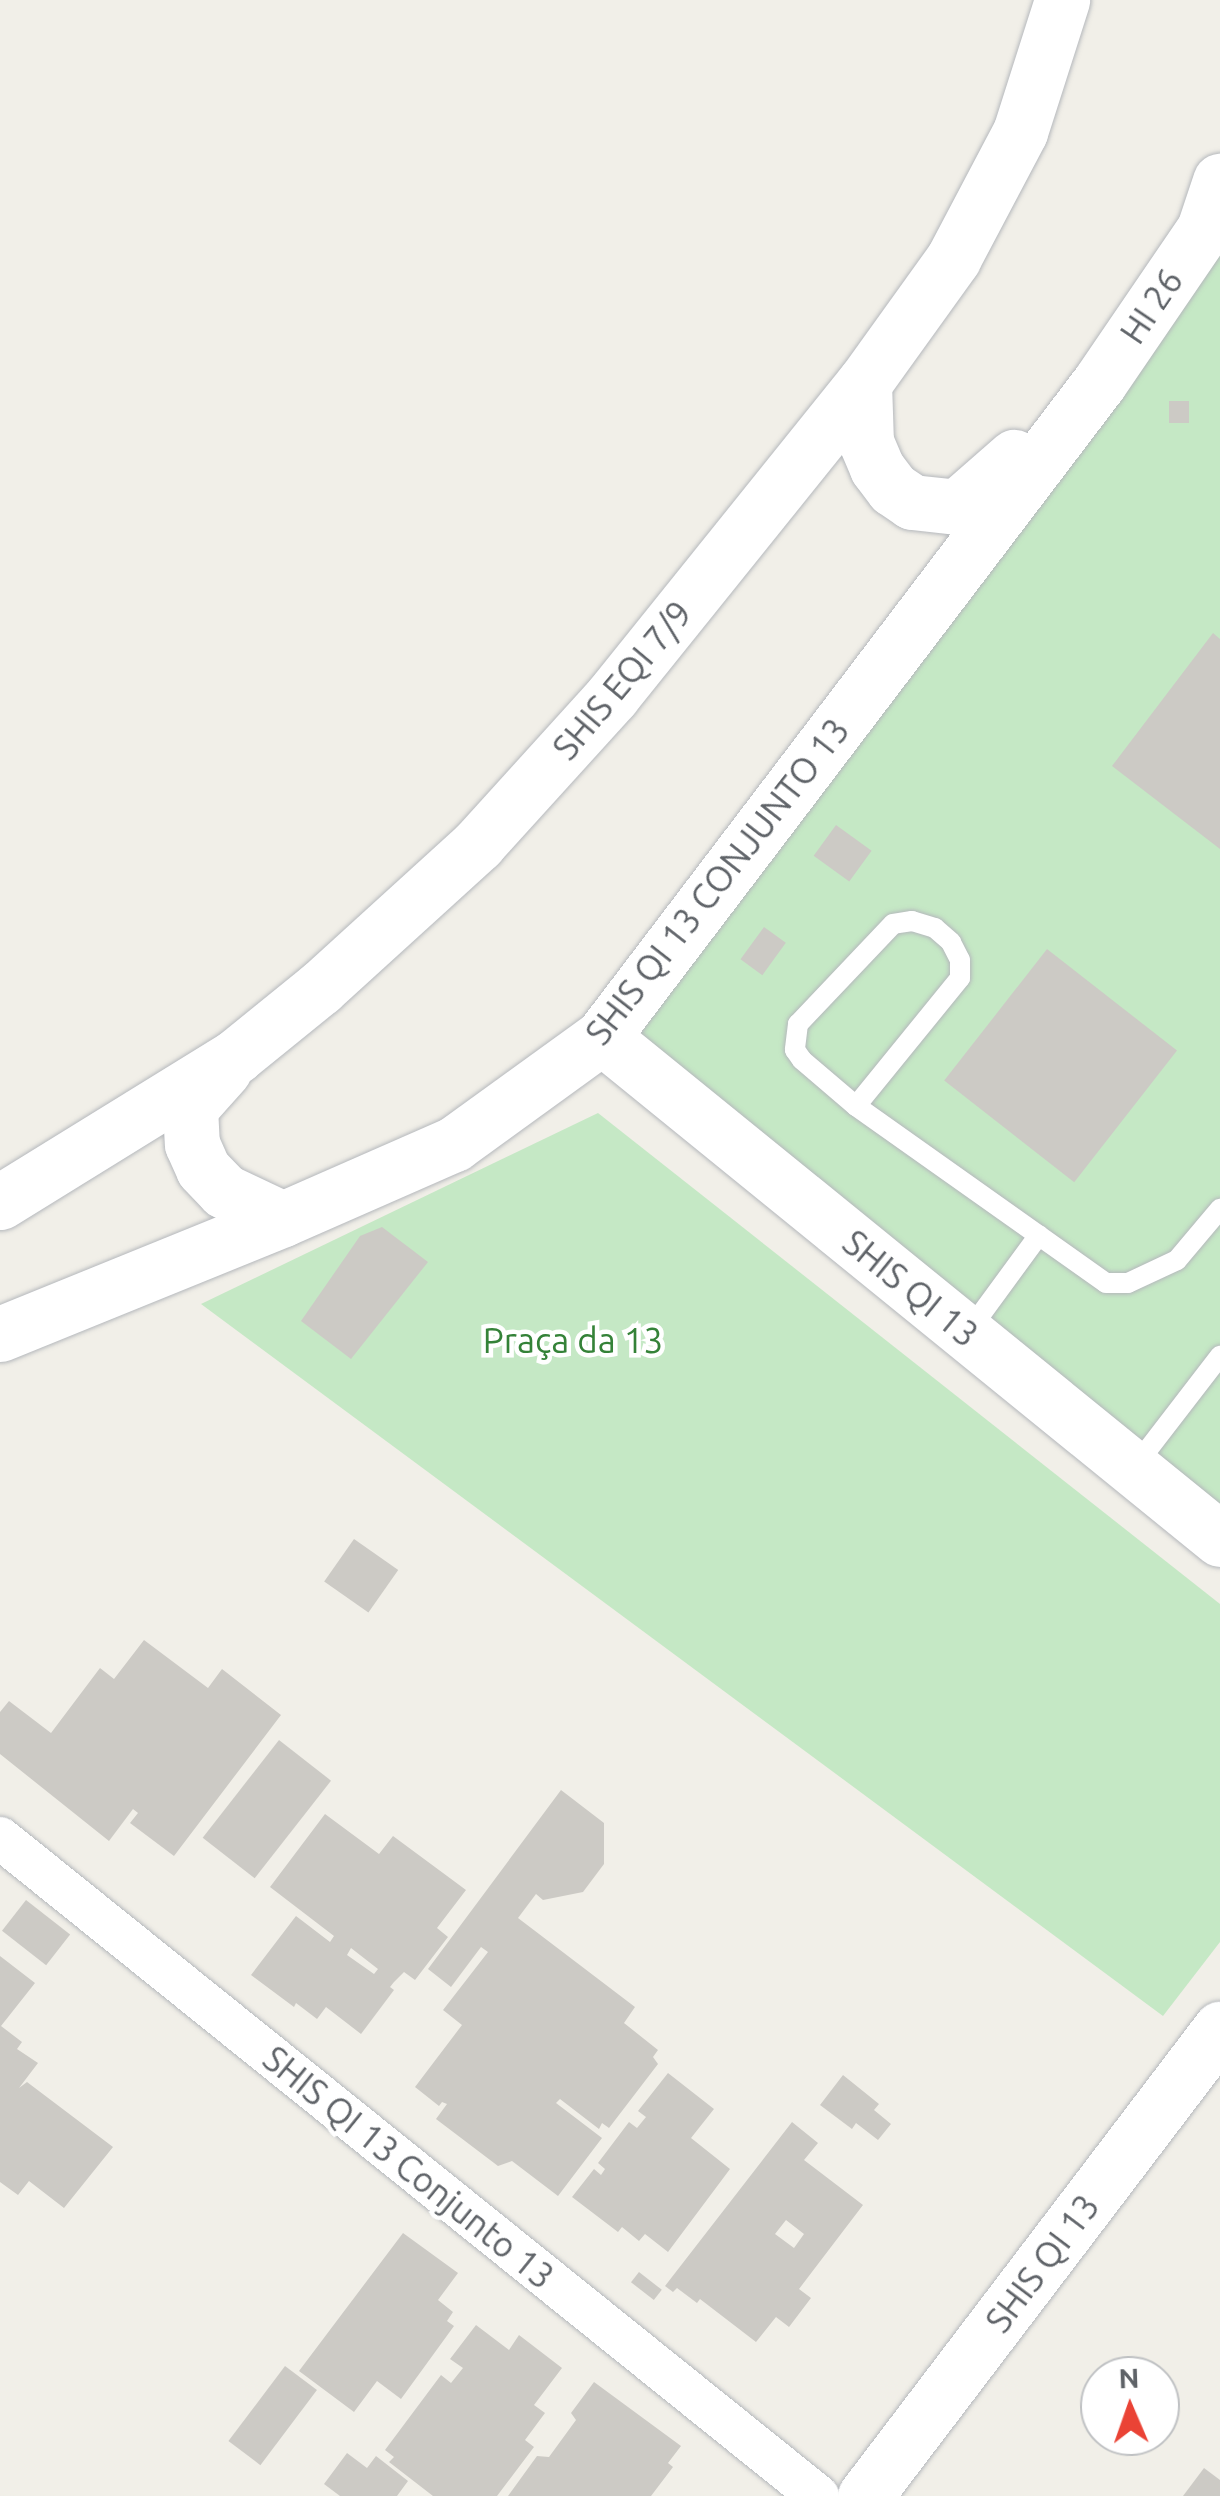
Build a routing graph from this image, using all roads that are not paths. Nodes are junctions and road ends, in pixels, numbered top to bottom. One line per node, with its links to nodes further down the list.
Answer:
1 (1062, 0): 4 (street, SHIS EQI 7/9)
2 (1212, 205): 3 (street, HI 26)
3 (1099, 382): 4 (street); 5 (street, SHIS QI 13 CONJUNTO 13)
4 (864, 383): 6 (street, SHIS EQI 7/9)
5 (602, 1037): 10 (street, SHIS QI 13 CONJUNTO 13); 13 (street, SHIS QI 13)
6 (236, 1056): 8 (street, SHIS EQI 7/9); 10 (street)
7 (856, 1106): 7 (lane); 11 (lane)
8 (0, 1202)
9 (1220, 1209): 11 (lane)
10 (283, 1219): 12 (street, SHIS QI 13 CONJUNTO 13)
11 (1040, 1235): 13 (lane)
12 (0, 1334)
13 (967, 1334): 15 (street, SHIS QI 13)
14 (1220, 1356): 15 (lane)
15 (1133, 1468): 16 (street, SHIS QI 13)
16 (1220, 1539)
17 (0, 1838): 19 (street, SHIS QI 13 Conjunto 13)
18 (1220, 2029): 20 (street, SHIS QI 13)
19 (818, 2496)
20 (864, 2496)

